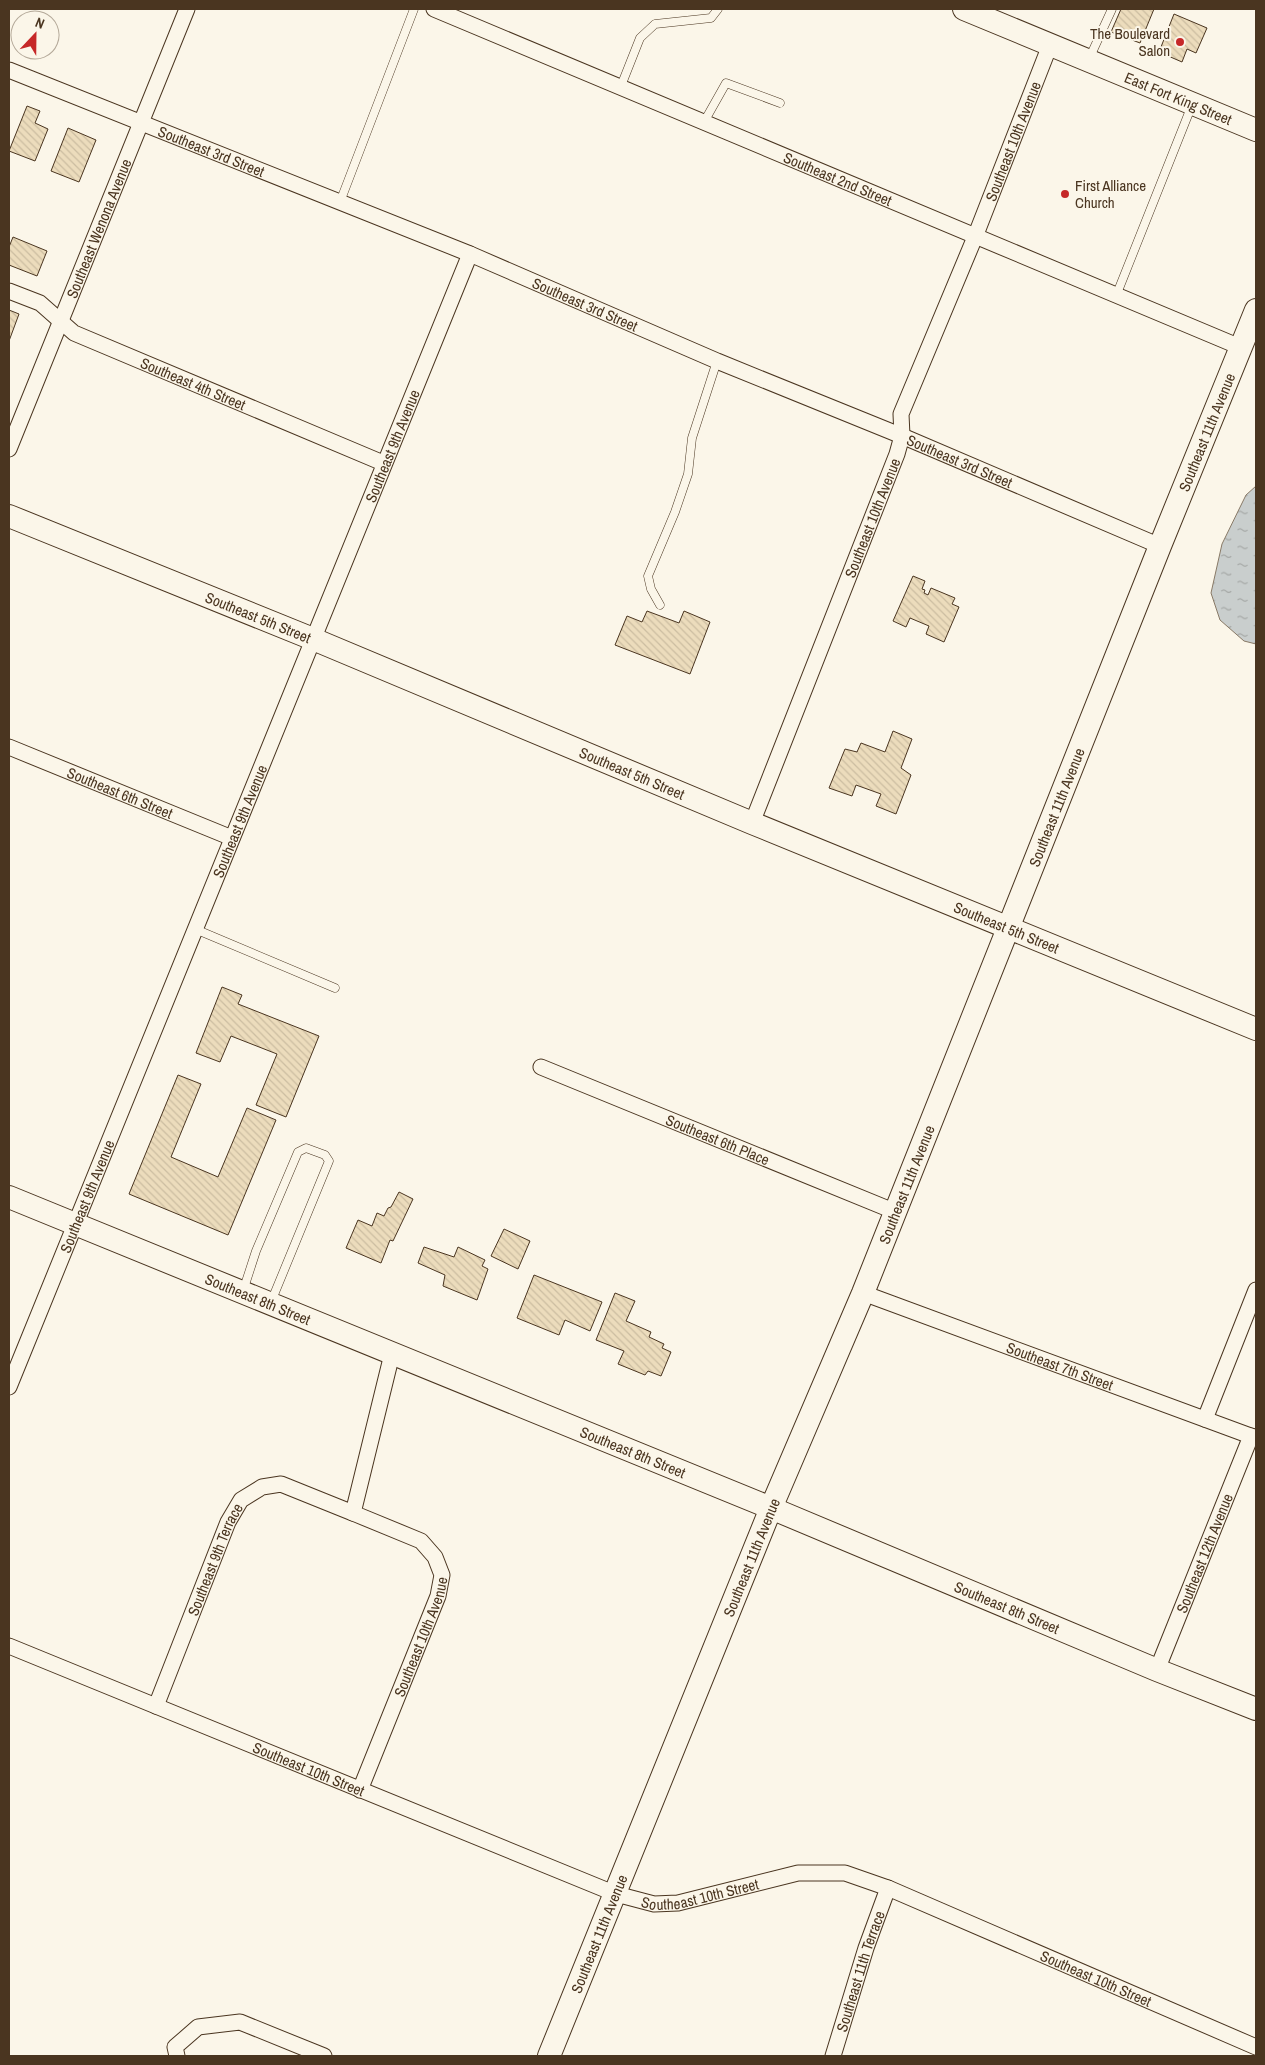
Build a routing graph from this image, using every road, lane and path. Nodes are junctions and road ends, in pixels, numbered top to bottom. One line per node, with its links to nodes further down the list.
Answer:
1 (187, 9): 14 (street, Southeast Wenona Avenue)
2 (414, 9): 16 (lane)
3 (434, 9): 10 (street, Southeast 2nd Street)
4 (718, 9): 10 (lane)
5 (964, 9): 7 (street, East Fort King Street)
6 (1112, 9): 8 (lane)
7 (1050, 45): 8 (street, East Fort King Street); 17 (street, Southeast 10th Avenue)
8 (1089, 61): 12 (street, East Fort King Street)
9 (9, 70): 14 (street, Southeast 3rd Street)
10 (620, 86): 13 (street, Southeast 2nd Street)
11 (780, 103): 13 (lane)
12 (1193, 103): 15 (street, East Fort King Street); 20 (lane)
13 (704, 122): 17 (street, Southeast 2nd Street)
14 (141, 123): 16 (street, Southeast 3rd Street); 22 (street, Southeast Wenona Avenue)
15 (1256, 130)
16 (340, 202): 18 (street, Southeast 3rd Street)
17 (975, 237): 20 (street, Southeast 2nd Street); 25 (street, Southeast 10th Avenue)
18 (470, 254): 24 (street, Southeast 3rd Street); 27 (street, Southeast 9th Avenue)
19 (9, 291): 22 (street, Southeast 4th Street)
20 (1116, 296): 23 (street, Southeast 2nd Street)
21 (1256, 310): 23 (street, Southeast 11th Avenue)
22 (61, 320): 26 (street, Southeast Wenona Avenue); 27 (street, Southeast 4th Street)
23 (1240, 347): 29 (street, Southeast 11th Avenue)
24 (716, 361): 25 (street, Southeast 3rd Street); 30 (lane)
25 (902, 436): 29 (street, Southeast 3rd Street); 33 (street, Southeast 10th Avenue)
26 (9, 450)
27 (383, 464): 31 (street, Southeast 9th Avenue)
28 (9, 516): 31 (street, Southeast 5th Street)
29 (1160, 546): 35 (street, Southeast 11th Avenue)
30 (660, 606)
31 (313, 639): 33 (street, Southeast 5th Street); 34 (street, Southeast 9th Avenue)
32 (9, 748): 34 (street, Southeast 6th Street)
33 (752, 823): 35 (street, Southeast 5th Street)
34 (232, 838): 36 (street, Southeast 9th Avenue)
35 (1009, 927): 38 (street, Southeast 5th Street); 41 (street, Southeast 11th Avenue)
36 (195, 929): 37 (lane); 42 (street, Southeast 9th Avenue)
37 (335, 988)
38 (1256, 1029)
39 (542, 1067): 41 (street, Southeast 6th Place)
40 (9, 1197): 42 (street, Southeast 8th Street)
41 (896, 1212): 45 (street, Southeast 11th Avenue)
42 (76, 1224): 44 (street, Southeast 8th Street); 48 (street, Southeast 9th Avenue)
43 (1256, 1290): 49 (street)
44 (242, 1293): 46 (street, Southeast 8th Street); 46 (lane)
45 (863, 1293): 49 (street, Southeast 7th Street); 51 (street, Southeast 11th Avenue)
46 (270, 1304): 47 (street, Southeast 8th Street)
47 (392, 1354): 51 (street, Southeast 8th Street); 52 (street)
48 (9, 1388)
49 (1205, 1419): 50 (street, Southeast 7th Street)
50 (1253, 1437): 54 (street, Southeast 12th Avenue)
51 (771, 1508): 54 (street, Southeast 8th Street); 59 (street, Southeast 11th Avenue)
52 (353, 1513): 55 (street, Southeast 9th Terrace); 57 (street, Southeast 10th Avenue)
53 (9, 1646): 55 (street, Southeast 10th Street)
54 (1157, 1670): 56 (street, Southeast 8th Street)
55 (156, 1706): 57 (street, Southeast 10th Street)
56 (1256, 1709)
57 (360, 1790): 59 (street, Southeast 10th Street)
58 (888, 1888): 59 (street, Southeast 10th Street); 60 (street, Southeast 10th Street); 64 (street, Southeast 11th Terrace)
59 (616, 1894): 63 (street, Southeast 11th Avenue)
60 (1256, 2047)
61 (177, 2056): 62 (street)
62 (324, 2056)
63 (550, 2056)
64 (833, 2056)

